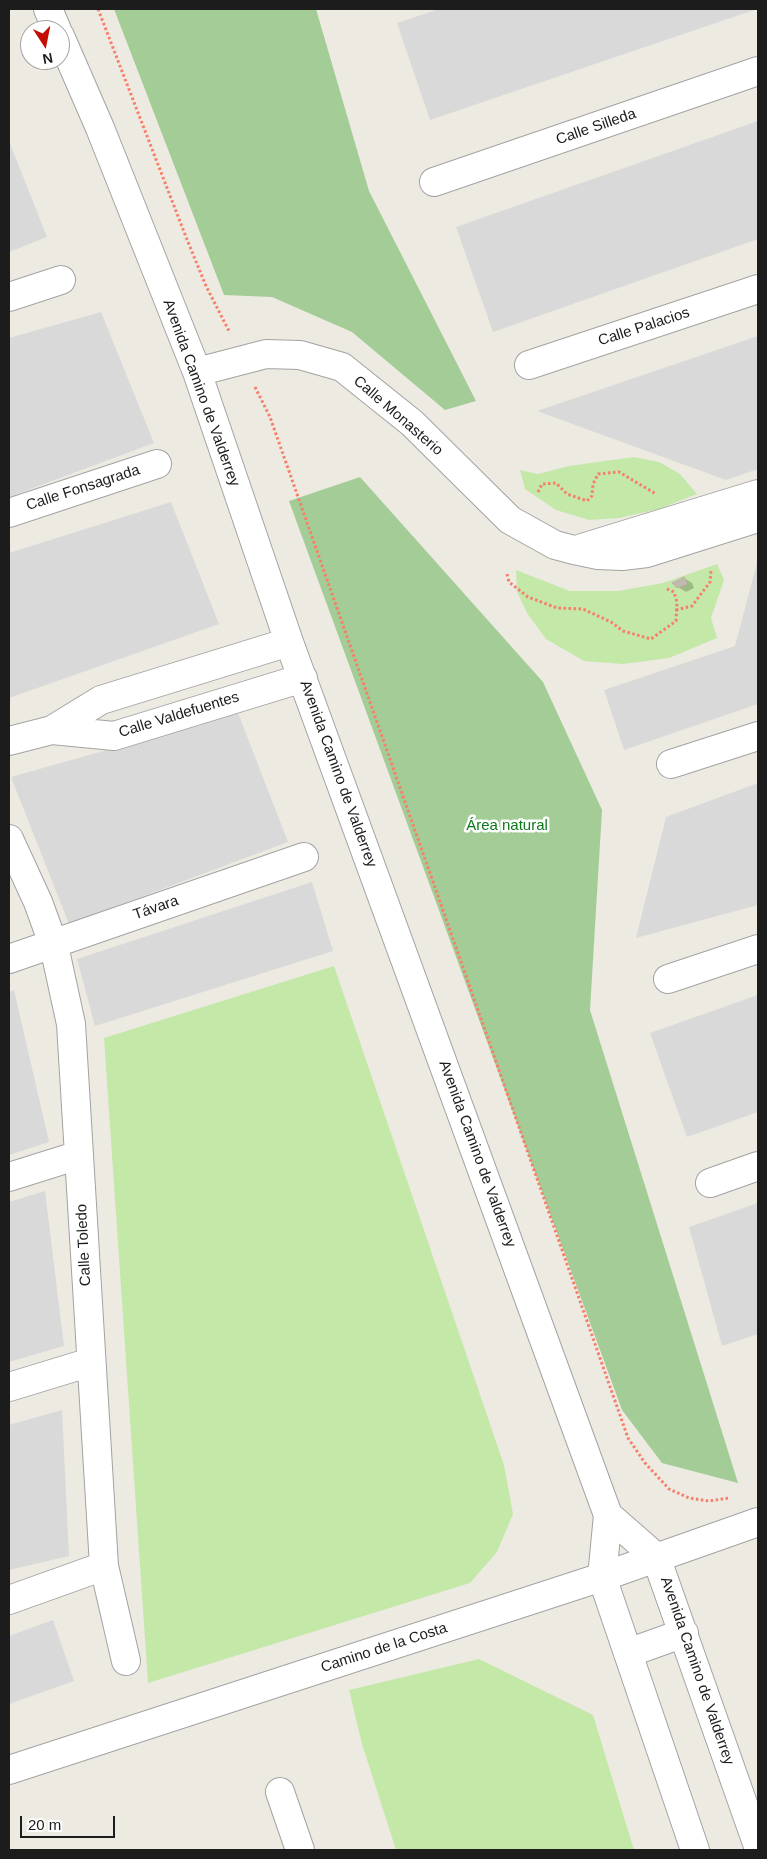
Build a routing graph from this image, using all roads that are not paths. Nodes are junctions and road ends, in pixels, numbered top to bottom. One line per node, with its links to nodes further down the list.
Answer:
1 (70, 59): 8 (street, Avenida Camino de Valderrey)
2 (758, 71): 3 (street, Calle Silleda)
3 (434, 182)
4 (60, 280): 6 (street)
5 (758, 289): 7 (street, Calle Palacios)
6 (9, 297)
7 (529, 365)
8 (197, 372): 13 (street, Calle Monasterio); 14 (street, Avenida Camino de Valderrey)
9 (157, 464): 11 (street, Calle Fonsagrada)
10 (758, 494): 13 (street)
11 (9, 513)
12 (758, 518): 13 (street, Calle Monasterio)
13 (574, 550)
14 (289, 642): 15 (street, Avenida Camino de Valderrey); 16 (street, Calle Valdefuentes)
15 (303, 678): 16 (street, Calle Valdefuentes); 32 (street, Avenida Camino de Valderrey)
16 (52, 730): 18 (street, Calle Valdefuentes)
17 (758, 736): 19 (street)
18 (9, 741)
19 (671, 764)
20 (9, 839): 22 (street, Calle Toledo)
21 (304, 857): 22 (street, Távara)
22 (53, 944): 24 (street, Távara); 26 (street, Calle Toledo)
23 (758, 949): 25 (street)
24 (9, 959)
25 (668, 979)
26 (79, 1155): 28 (street); 30 (street, Calle Toledo)
27 (758, 1166): 29 (street)
28 (9, 1177)
29 (710, 1183)
30 (91, 1362): 31 (street); 35 (street, Calle Toledo)
31 (9, 1388)
32 (608, 1514): 34 (street, Avenida Camino de Valderrey); 36 (street, Avenida Camino de Valderrey)
33 (758, 1522): 34 (street, Camino de la Costa)
34 (656, 1557): 36 (street, Camino de la Costa); 38 (street, Avenida Camino de Valderrey)
35 (104, 1566): 37 (street); 40 (street, Calle Toledo)
36 (602, 1577): 39 (street, Avenida Camino de Valderrey); 41 (street, Camino de la Costa)
37 (9, 1600)
38 (684, 1633): 39 (street); 43 (street, Avenida Camino de Valderrey)
39 (628, 1653): 45 (street, Avenida Camino de Valderrey)
40 (126, 1660)
41 (9, 1770)
42 (280, 1792): 44 (street)
43 (758, 1846)
44 (300, 1850)
45 (695, 1850)

